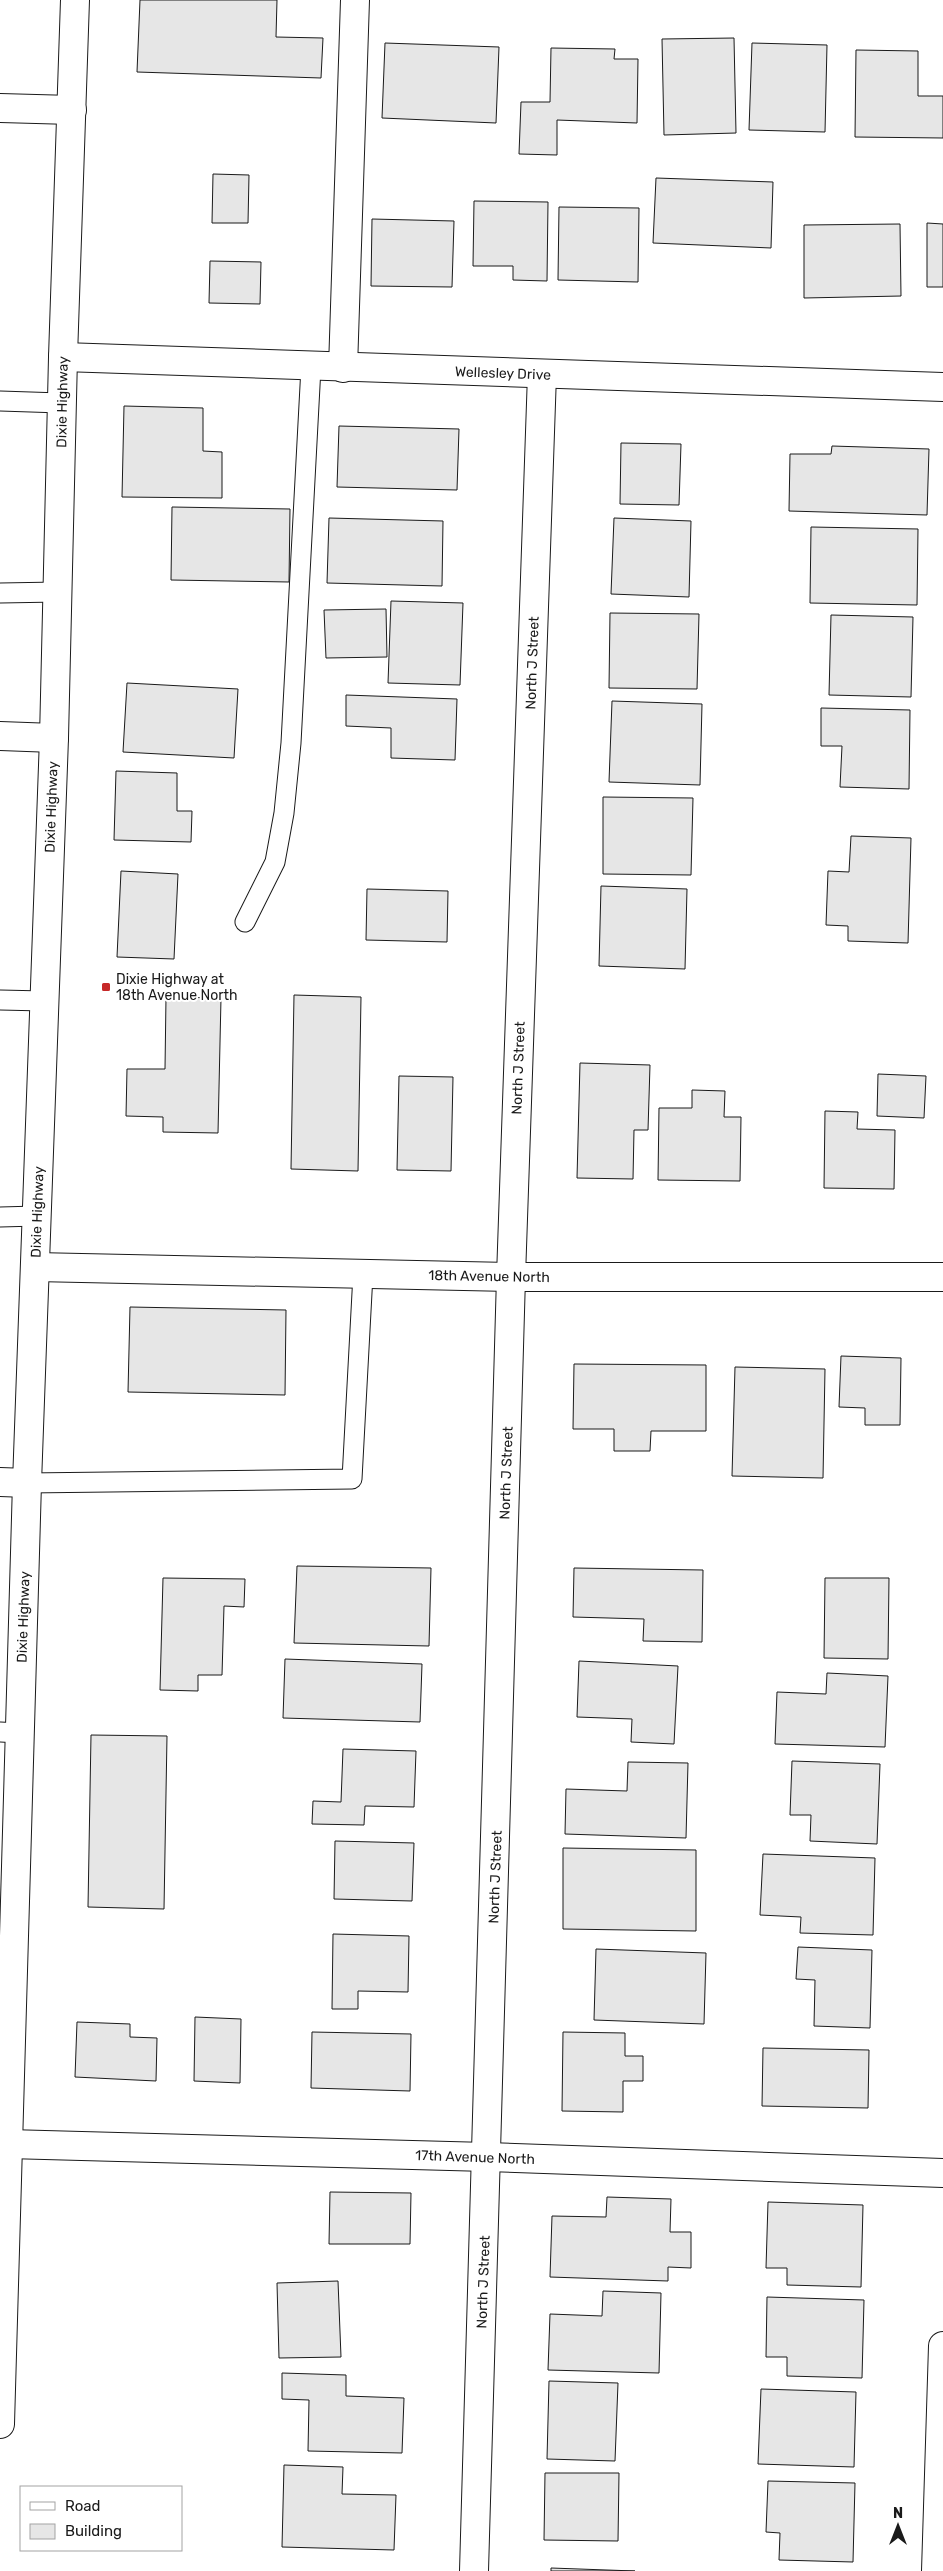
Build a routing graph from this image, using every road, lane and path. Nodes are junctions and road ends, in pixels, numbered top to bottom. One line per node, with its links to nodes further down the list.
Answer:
1 (75, 0): 4 (street, Dixie Highway)
2 (355, 0): 7 (street)
3 (0, 108): 4 (street)
4 (72, 110): 5 (street, Dixie Highway)
5 (63, 357): 6 (street, Wellesley Drive); 11 (street, Dixie Highway)
6 (311, 367): 7 (street, Wellesley Drive); 16 (lane)
7 (343, 368): 8 (street, Wellesley Drive)
8 (542, 374): 9 (street, Wellesley Drive); 23 (street, North J Street)
9 (943, 387)
10 (0, 401): 11 (lane)
11 (61, 402): 12 (street, Dixie Highway)
12 (58, 592): 13 (lane); 15 (street, Dixie Highway)
13 (0, 593)
14 (0, 736): 15 (street)
15 (54, 738): 18 (street, Dixie Highway)
16 (245, 922)
17 (0, 1000): 18 (lane)
18 (44, 1002): 19 (street, Dixie Highway)
19 (37, 1216): 20 (lane); 21 (street, Dixie Highway)
20 (0, 1217)
21 (35, 1267): 22 (street, 18th Avenue North); 26 (street, Dixie Highway)
22 (363, 1274): 23 (street, 18th Avenue North); 26 (lane)
23 (511, 1278): 24 (street, 18th Avenue North); 29 (street, North J Street)
24 (943, 1278)
25 (0, 1482): 26 (street)
26 (27, 1483): 27 (street, Dixie Highway)
27 (10, 1733): 28 (street, Dixie Highway)
28 (8, 2144): 29 (street, 17th Avenue North); 31 (street, Dixie Highway)
29 (487, 2157): 30 (street, 17th Avenue North); 34 (street, North J Street)
30 (943, 2173)
31 (3, 2232): 33 (street, Dixie Highway)
32 (943, 2346): 35 (street)
33 (0, 2424)
34 (474, 2571)
35 (936, 2571)

